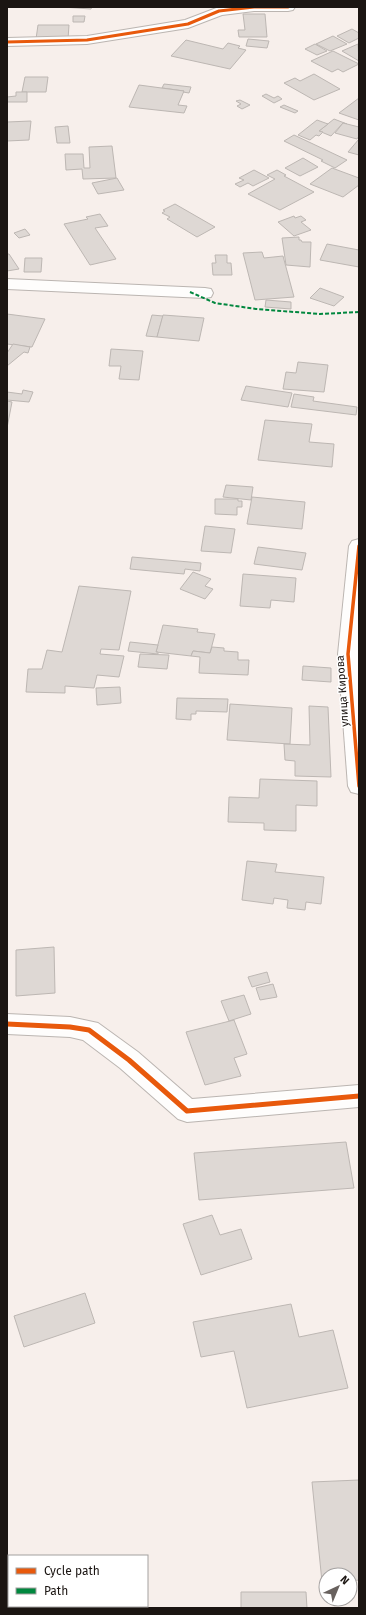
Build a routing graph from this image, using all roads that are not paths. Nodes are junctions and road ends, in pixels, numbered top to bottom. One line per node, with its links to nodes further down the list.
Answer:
1 (288, 7): 2 (street)
2 (7, 42)
3 (7, 284): 4 (street)
4 (205, 293)
5 (359, 546): 6 (street, улица Кирова)
6 (353, 654): 7 (street, улица Кирова)
7 (359, 786)
8 (7, 1024): 9 (street)
9 (359, 1096)

